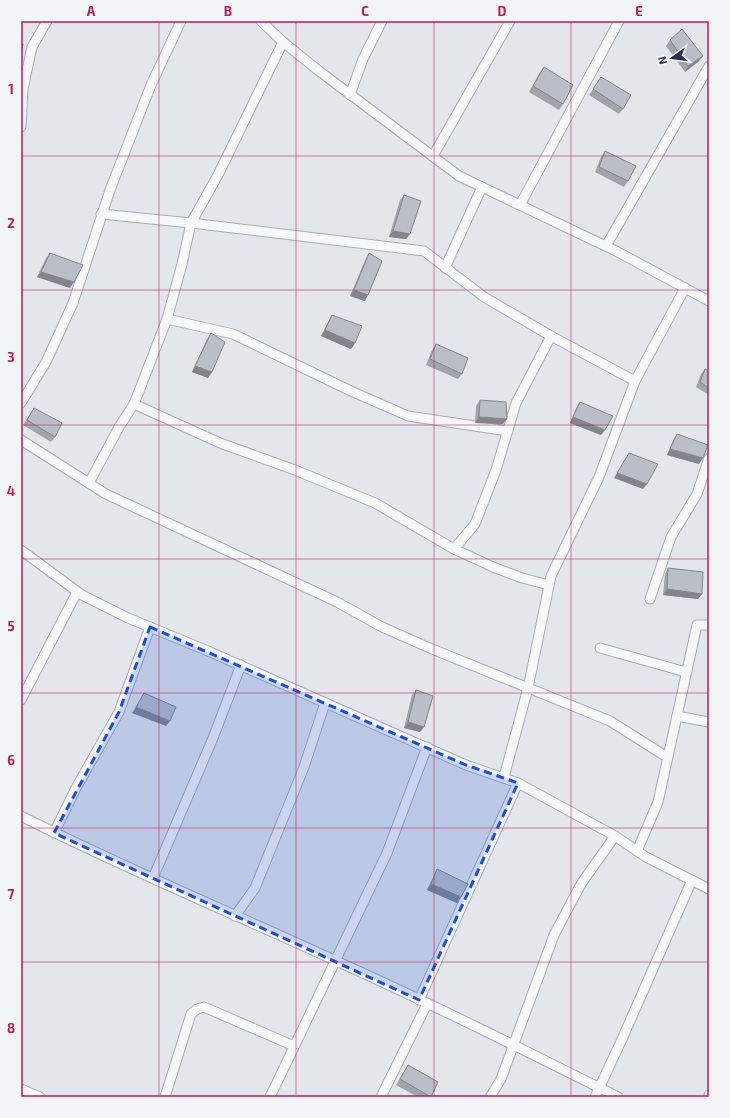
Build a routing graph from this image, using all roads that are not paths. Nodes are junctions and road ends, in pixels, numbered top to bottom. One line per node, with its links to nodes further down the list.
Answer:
1 (46, 21): 10 (street)
2 (181, 21): 15 (street)
3 (261, 21): 7 (street)
4 (382, 21): 9 (street)
5 (510, 21): 12 (street)
6 (619, 21): 14 (street)
7 (283, 42): 9 (street); 16 (street)
8 (709, 66): 17 (street)
9 (350, 95): 12 (street)
10 (22, 99): 11 (street)
11 (21, 127)
12 (433, 156): 13 (street)
13 (482, 187): 14 (street); 18 (street)
14 (520, 205): 17 (street)
15 (101, 214): 16 (street); 24 (street)
16 (191, 223): 18 (street); 21 (street)
17 (606, 246): 19 (street)
18 (446, 268): 22 (street)
19 (685, 288): 20 (street); 23 (street)
20 (709, 301)
21 (167, 319): 25 (street); 26 (street)
22 (552, 336): 23 (street); 26 (street)
23 (635, 381): 32 (street)
24 (21, 403)
25 (134, 404): 29 (street); 30 (street)
26 (508, 431): 30 (street)
27 (21, 440): 29 (street)
28 (709, 458): 34 (street)
29 (89, 484): 40 (street)
30 (454, 549): 32 (street)
31 (21, 550): 33 (street)
32 (549, 585): 40 (street)
33 (77, 592): 36 (street); 41 (street)
34 (650, 599)
35 (709, 626): 39 (street)
36 (150, 627): 38 (street); 50 (street)
37 (600, 648): 39 (street)
38 (241, 665): 42 (street); 53 (street)
39 (686, 672): 43 (street)
40 (528, 688): 46 (street); 47 (street)
41 (21, 700)
42 (325, 703): 45 (street); 56 (street)
43 (677, 716): 44 (street); 46 (street)
44 (709, 722)
45 (427, 747): 47 (street); 57 (street)
46 (667, 758): 52 (street)
47 (504, 777): 48 (street)
48 (518, 783): 51 (street); 58 (street)
49 (21, 816): 50 (street)
50 (54, 833): 53 (street)
51 (615, 836): 52 (street); 59 (street)
52 (637, 851): 54 (street)
53 (153, 878): 56 (street)
54 (692, 880): 55 (street); 61 (street)
55 (709, 889)
56 (235, 916): 57 (street)
57 (335, 960): 58 (street); 60 (street)
58 (423, 1002): 59 (street); 66 (street)
59 (512, 1044): 61 (street); 67 (street)
60 (294, 1046): 64 (street); 65 (street)
61 (599, 1087): 68 (street); 69 (street)
62 (21, 1089): 63 (street)
63 (40, 1097)
64 (165, 1097)
65 (270, 1097)
66 (381, 1097)
67 (490, 1097)
68 (595, 1097)
69 (618, 1097)

